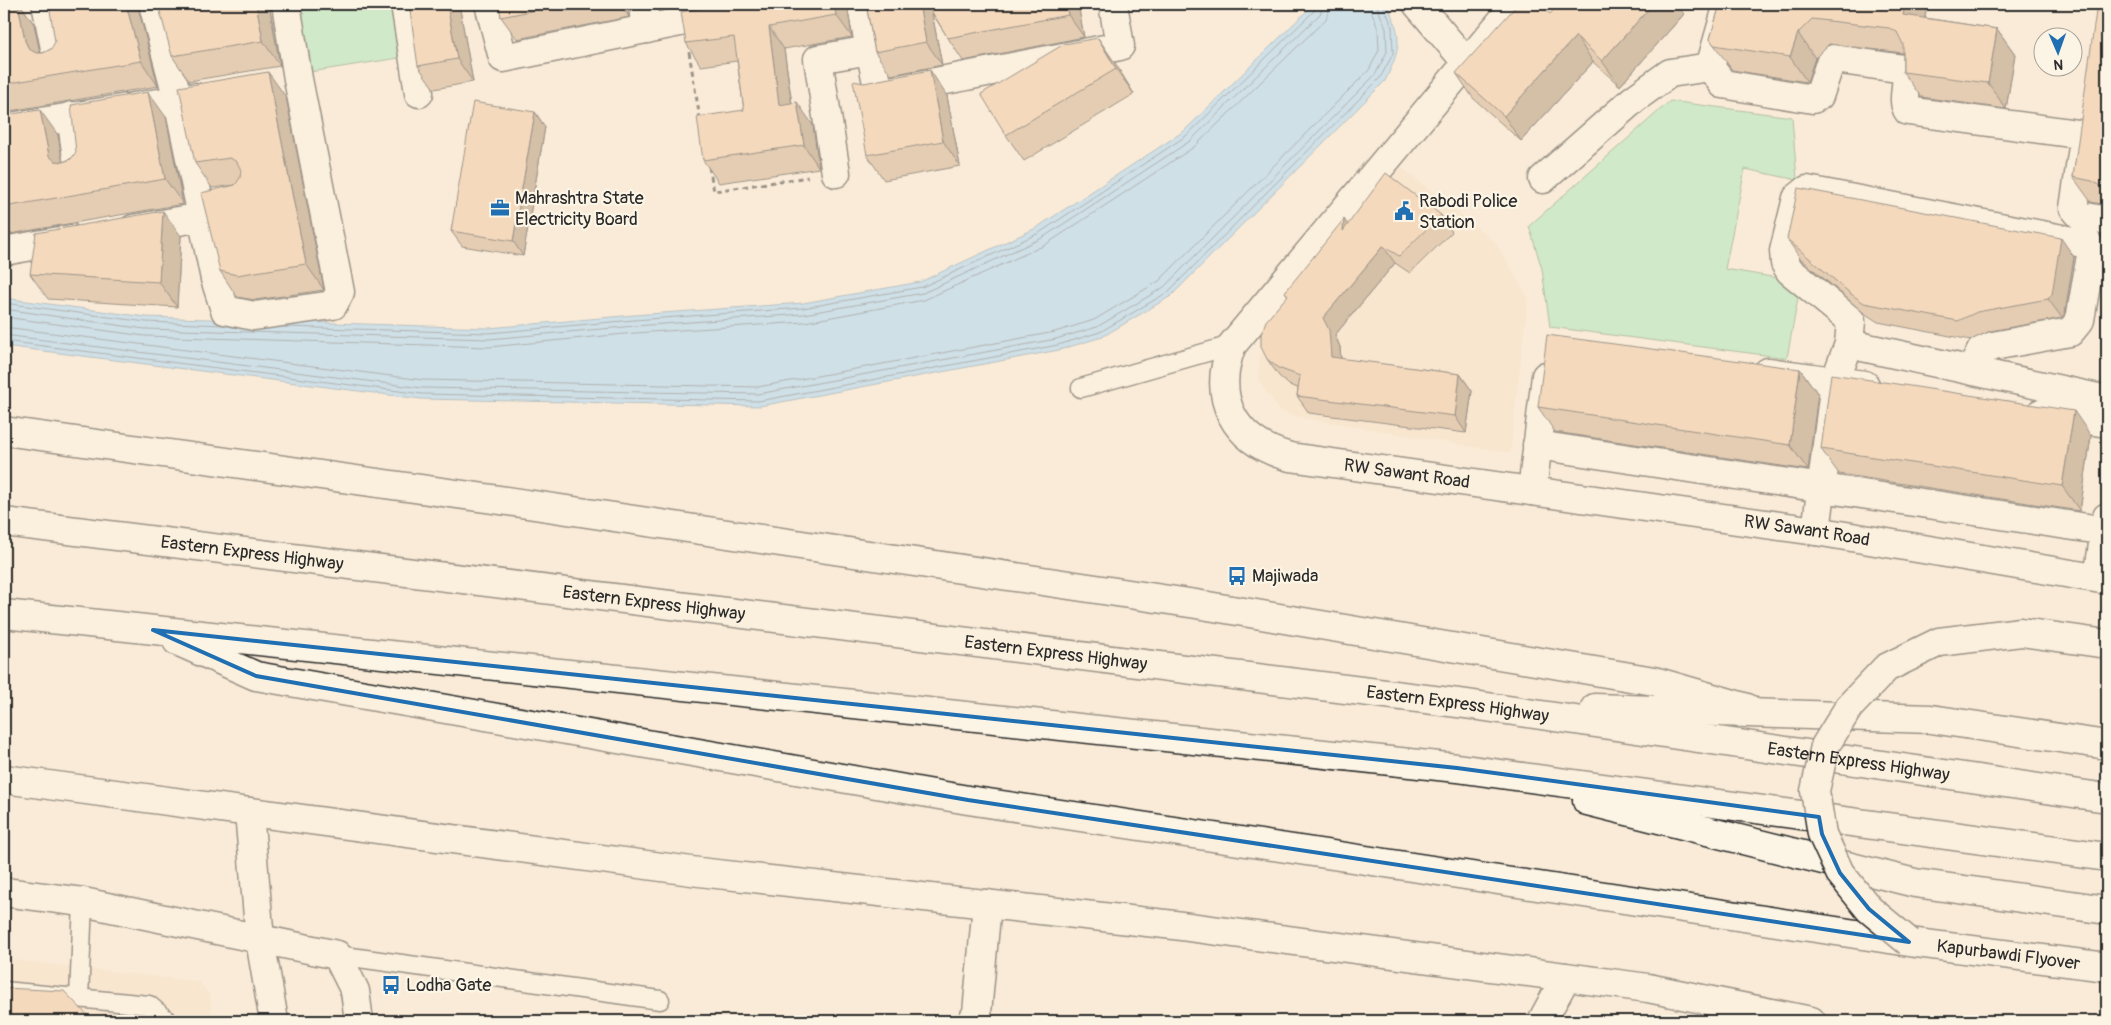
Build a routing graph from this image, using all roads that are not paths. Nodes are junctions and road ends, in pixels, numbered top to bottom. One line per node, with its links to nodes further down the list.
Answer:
1 (153, 4): 21 (main road)
2 (286, 4): 17 (main road)
3 (405, 4): 19 (main road)
4 (490, 4): 12 (main road)
5 (769, 4): 12 (main road)
6 (861, 4): 13 (main road)
7 (1113, 4): 13 (main road)
8 (1516, 4): 15 (main road, RW Sawant Road)
9 (1728, 4): 16 (main road)
10 (44, 6): 14 (main road)
11 (1419, 7): 15 (main road)
12 (645, 16)
13 (870, 50): 27 (main road)
14 (58, 63)
15 (1467, 63): 33 (main road, RW Sawant Road)
16 (1710, 67): 25 (main road); 28 (main road)
17 (298, 79): 18 (main road); 29 (main road)
18 (270, 84)
19 (419, 93)
20 (215, 94): 21 (main road)
21 (178, 100): 23 (main road); 29 (main road)
22 (2089, 106): 25 (main road)
23 (70, 116): 24 (main road); 26 (main road)
24 (4, 128)
25 (2085, 135): 30 (main road)
26 (80, 172)
27 (836, 173)
28 (1543, 179)
29 (209, 208): 31 (main road)
30 (2107, 221)
31 (4, 251)
32 (1850, 344): 36 (main road); 36 (main road); 37 (main road)
33 (1232, 345): 38 (lane); 46 (main road, RW Sawant Road)
34 (1550, 352): 44 (main road)
35 (1747, 369): 37 (main road)
36 (1972, 370): 40 (main road)
37 (1835, 381): 39 (main road); 45 (main road)
38 (1081, 388)
39 (1894, 390)
40 (2107, 400)
41 (2020, 410): 42 (main road)
42 (2107, 423)
43 (4, 431): 55 (main road)
44 (1538, 445): 45 (main road); 46 (main road)
45 (1821, 490): 48 (main road); 49 (main road)
46 (1532, 491): 49 (main road, RW Sawant Road)
47 (4, 522): 54 (main road, Eastern Express Highway)
48 (2107, 526): 50 (main road)
49 (1816, 531): 50 (main road, RW Sawant Road)
50 (2103, 579)
51 (4, 614): 52 (main road)
52 (153, 630): 57 (main road); 67 (main road, Kapurbawdi Flyover)
53 (2107, 644): 67 (main road, bridge)
54 (1466, 704): 55 (main road); 59 (main road, Eastern Express Highway)
55 (1766, 714): 56 (main road)
56 (2107, 745)
57 (1457, 768): 61 (main road); 65 (main road)
58 (4, 779): 60 (main road)
59 (2107, 798)
60 (249, 812): 64 (main road); 66 (main road)
61 (2107, 857)
62 (4, 892): 63 (main road)
63 (83, 902): 66 (main road); 72 (lane)
64 (987, 904): 70 (main road); 77 (main road)
65 (2107, 910)
66 (260, 940): 68 (main road); 75 (main road)
67 (1909, 942): 69 (main road, Kapurbawdi Flyover)
68 (337, 955): 73 (lane); 76 (main road)
69 (2107, 968)
70 (1566, 977): 78 (main road); 79 (main road)
71 (4, 991): 72 (lane)
72 (79, 998): 74 (lane)
73 (660, 1000)
74 (168, 1021)
75 (274, 1021)
76 (359, 1021)
77 (972, 1021)
78 (1542, 1021)
79 (1811, 1021)

